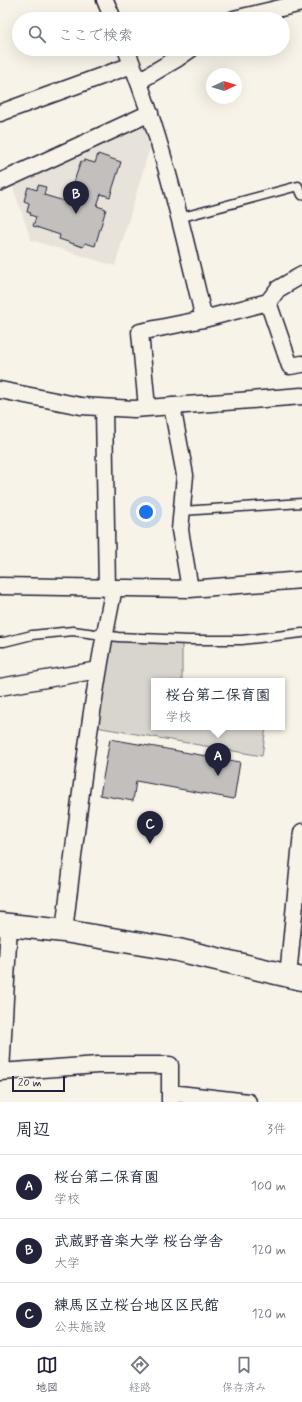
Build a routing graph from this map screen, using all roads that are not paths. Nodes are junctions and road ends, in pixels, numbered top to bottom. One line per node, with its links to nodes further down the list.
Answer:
1 (105, 0): 3 (street)
2 (302, 3): 4 (street)
3 (110, 12)
4 (264, 12)
5 (129, 56): 7 (street)
6 (181, 56): 8 (street)
7 (132, 65): 8 (street); 9 (street)
8 (139, 81): 10 (street)
9 (0, 113)
10 (150, 113): 11 (street); 13 (street)
11 (0, 182)
12 (302, 195): 13 (lane)
13 (179, 218): 16 (street)
14 (302, 275): 15 (street)
15 (268, 302): 16 (street); 17 (street)
16 (204, 319): 22 (street)
17 (302, 364)
18 (0, 390): 21 (street)
19 (302, 396): 20 (street)
20 (172, 406): 22 (street); 24 (street)
21 (104, 408): 22 (street); 27 (street)
22 (147, 408)
23 (302, 503): 24 (lane)
24 (182, 511): 28 (street)
25 (302, 580): 28 (street)
26 (0, 586): 27 (street)
27 (110, 588): 28 (street); 30 (street)
28 (190, 589)
29 (302, 633): 30 (lane)
30 (104, 635): 31 (lane); 32 (street)
31 (0, 642)
32 (98, 670): 33 (street); 36 (street)
33 (0, 687)
34 (302, 832): 37 (street)
35 (4, 925): 36 (street); 38 (street)
36 (64, 931): 37 (street)
37 (295, 977)
38 (0, 1072): 39 (street)
39 (170, 1098): 40 (street)
40 (248, 1102)

